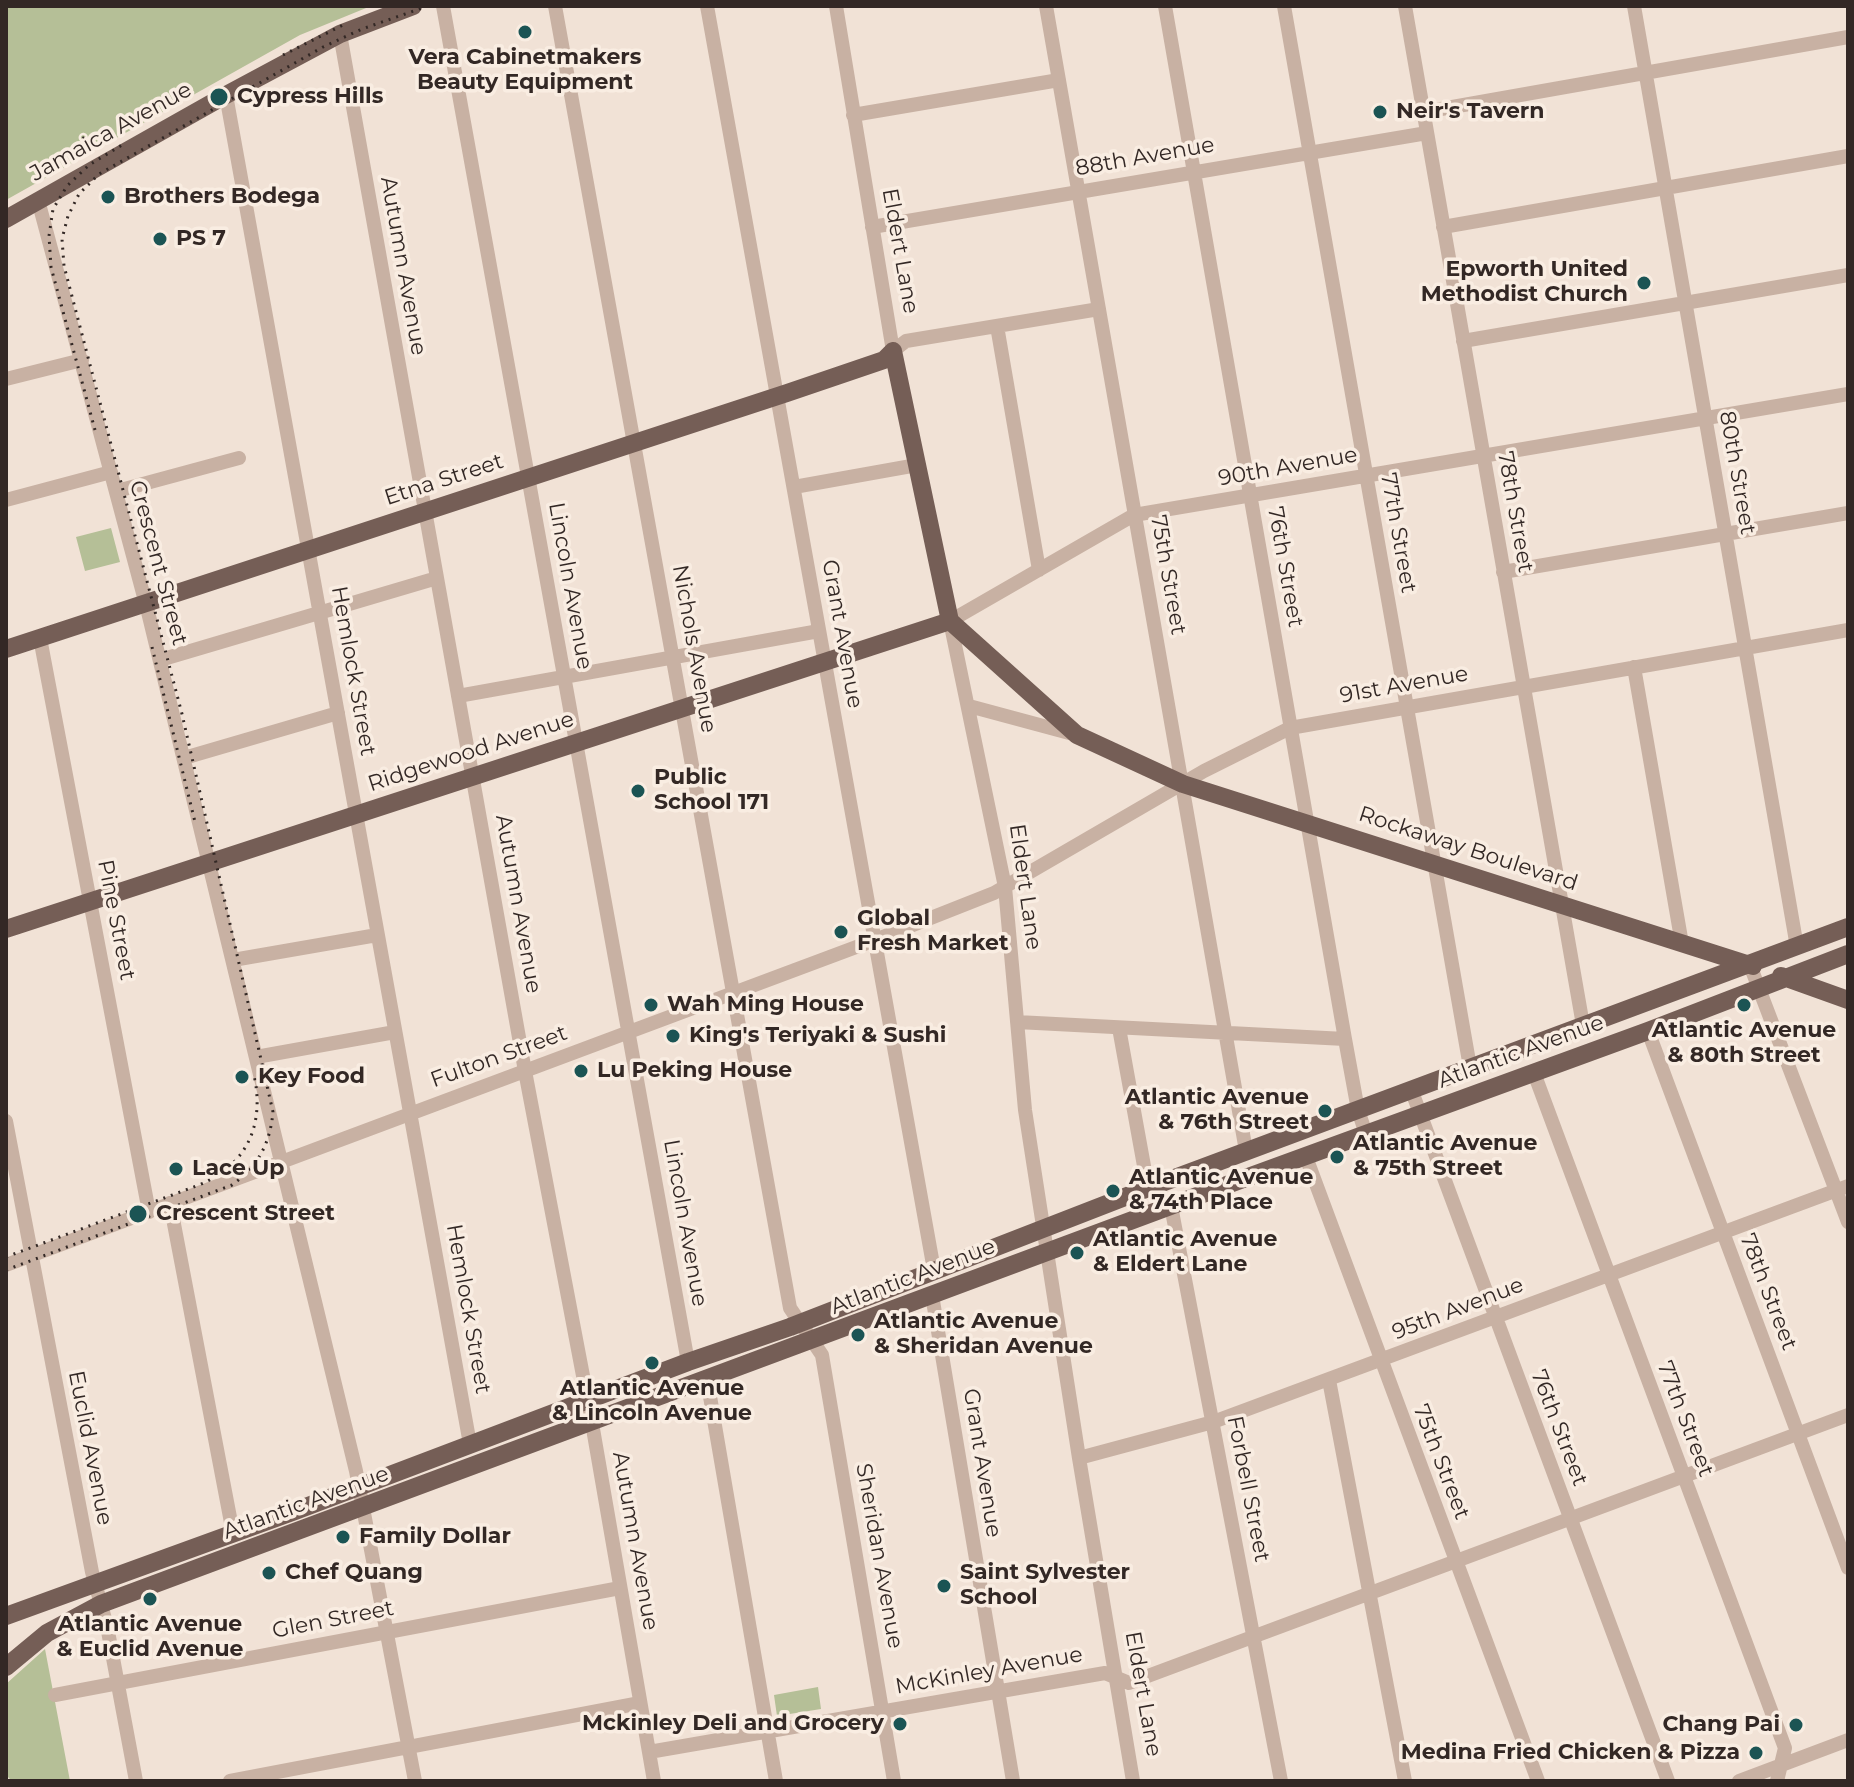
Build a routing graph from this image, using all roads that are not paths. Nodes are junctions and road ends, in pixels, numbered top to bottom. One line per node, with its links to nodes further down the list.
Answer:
1 (413, 6): 11 (main road, Jamaica Avenue)
2 (443, 6): 45 (street, Lincoln Avenue)
3 (555, 6): 39 (street, Nichols Avenue)
4 (707, 6): 37 (street, Grant Avenue)
5 (836, 6): 17 (street, Eldert Lane)
6 (1046, 6): 14 (street, 75th Street)
7 (1165, 6): 21 (street, 76th Street)
8 (1284, 6): 19 (street, 77th Street)
9 (1405, 6): 16 (street, 78th Street)
10 (1634, 6): 13 (street, 80th Street)
11 (340, 34): 15 (main road, Jamaica Avenue); 50 (street, Autumn Avenue)
12 (1848, 37): 13 (street)
13 (1646, 73): 16 (street); 22 (street, 80th Street)
14 (1059, 80): 17 (street); 23 (street, 75th Street)
15 (226, 95): 24 (main road, Jamaica Avenue); 54 (street, Hemlock Street)
16 (1424, 112): 18 (street, 78th Street)
17 (853, 115): 26 (street, Eldert Lane)
18 (1427, 133): 19 (street, 88th Avenue); 27 (street, 78th Street)
19 (1309, 151): 21 (street, 88th Avenue); 44 (street, 77th Street)
20 (1848, 156): 22 (street)
21 (1194, 171): 23 (street, 88th Avenue); 48 (street, 76th Street)
22 (1665, 188): 27 (street); 29 (street, 80th Street)
23 (1078, 191): 26 (street, 88th Avenue); 30 (street, 75th Street)
24 (38, 200): 25 (main road, Jamaica Avenue); 34 (street, Crescent Street)
25 (6, 219)
26 (872, 227): 33 (street, Eldert Lane)
27 (1443, 227): 32 (street, 78th Street)
28 (1848, 275): 29 (street)
29 (1685, 303): 32 (street); 38 (street, 80th Street)
30 (1099, 309): 31 (street); 52 (street, 75th Street)
31 (997, 326): 33 (street); 55 (street)
32 (1463, 341): 40 (street, 78th Street)
33 (893, 351): 37 (main road, Etna Street); 42 (main road, Eldert Lane)
34 (82, 360): 35 (street); 43 (street, Crescent Street)
35 (6, 379)
36 (1848, 394): 38 (street, 90th Avenue)
37 (778, 396): 39 (main road, Etna Street); 46 (street, Grant Avenue)
38 (1706, 418): 40 (street, 90th Avenue); 53 (street, 80th Street)
39 (635, 443): 45 (main road, Etna Street); 66 (street, Nichols Avenue)
40 (1483, 456): 44 (street, 90th Avenue); 56 (street, 78th Street)
41 (239, 458): 47 (street)
42 (917, 465): 46 (street); 60 (main road, Eldert Lane)
43 (111, 472): 47 (street, Crescent Street); 49 (street)
44 (1366, 476): 48 (street, 90th Avenue); 74 (street, 77th Street)
45 (528, 477): 50 (main road, Etna Street); 70 (street, Lincoln Avenue)
46 (794, 487): 62 (street, Grant Avenue)
47 (117, 491): 58 (street, Crescent Street)
48 (1250, 496): 52 (street, 90th Avenue); 77 (street, 76th Street)
49 (6, 500)
50 (425, 511): 54 (main road, Etna Street); 57 (street, Autumn Avenue)
51 (1848, 513): 53 (street)
52 (1134, 515): 55 (street, 90th Avenue); 82 (street, 75th Street)
53 (1725, 534): 56 (street); 64 (street, 80th Street)
54 (308, 549): 58 (main road, Etna Street); 59 (street, Hemlock Street)
55 (1039, 570): 60 (street, 90th Avenue)
56 (1503, 572): 71 (street, 78th Street)
57 (437, 578): 59 (street); 72 (street, Autumn Avenue)
58 (146, 602): 63 (main road, Etna Street); 67 (street, Crescent Street)
59 (320, 613): 67 (street); 76 (street, Hemlock Street)
60 (950, 621): 68 (main road, Ridgewood Avenue); 73 (street, Eldert Lane); 78 (main road, Rockaway Boulevard)
61 (1848, 630): 64 (street, 91st Avenue)
62 (819, 631): 66 (street); 68 (street, Grant Avenue)
63 (40, 638): 65 (main road, Etna Street); 88 (street, Pine Street)
64 (1745, 648): 69 (street, 91st Avenue); 95 (street, 80th Street)
65 (6, 649)
66 (673, 657): 70 (street); 75 (street, Nichols Avenue)
67 (160, 660): 80 (street, Crescent Street)
68 (825, 661): 75 (main road, Ridgewood Avenue); 93 (street, Grant Avenue)
69 (1634, 667): 71 (street, 91st Avenue); 94 (street)
70 (564, 677): 72 (street); 79 (street, Lincoln Avenue)
71 (1523, 687): 74 (street, 91st Avenue); 89 (street, 78th Street)
72 (458, 696): 81 (street, Autumn Avenue)
73 (969, 706): 78 (street, Rockaway Boulevard); 87 (street, Eldert Lane)
74 (1405, 707): 77 (street, 91st Avenue); 85 (street, 77th Street)
75 (682, 708): 79 (main road, Ridgewood Avenue); 101 (street, Nichols Avenue)
76 (338, 713): 80 (street); 83 (street, Hemlock Street)
77 (1290, 728): 82 (street, 91st Avenue); 84 (street, 76th Street)
78 (1077, 735): 82 (main road, Rockaway Boulevard)
79 (576, 742): 81 (main road, Ridgewood Avenue); 108 (street, Lincoln Avenue)
80 (184, 758): 86 (street, Crescent Street)
81 (472, 776): 83 (main road, Ridgewood Avenue); 113 (street, Autumn Avenue)
82 (1183, 784): 84 (main road, Rockaway Boulevard); 87 (street, 91st Avenue); 109 (street, 75th Street)
83 (356, 814): 86 (main road, Ridgewood Avenue); 92 (street, Hemlock Street)
84 (1307, 821): 85 (main road, Rockaway Boulevard); 110 (street, 76th Street)
85 (1432, 862): 89 (main road, Rockaway Boulevard); 112 (street, 77th Street)
86 (209, 863): 88 (main road, Ridgewood Avenue); 97 (street, Crescent Street)
87 (1005, 887): 93 (street, Fulton Street); 103 (street, Eldert Lane)
88 (90, 902): 91 (main road, Ridgewood Avenue); 128 (street, Pine Street)
89 (1561, 904): 94 (main road, Rockaway Boulevard); 104 (street, 78th Street)
90 (1848, 927): 95 (main road, Atlantic Avenue)
91 (6, 929)
92 (377, 935): 97 (street); 107 (street, Hemlock Street)
93 (875, 940): 101 (street, Fulton Street); 135 (street, Grant Avenue)
94 (1682, 944): 98 (main road, Rockaway Boulevard)
95 (1797, 947): 98 (main road, Atlantic Avenue)
96 (1848, 954): 99 (main road, Atlantic Avenue)
97 (233, 960): 111 (street, Crescent Street)
98 (1750, 965): 99 (main road, Rockaway Boulevard); 100 (street); 104 (main road, Atlantic Avenue)
99 (1785, 978): 100 (main road, Atlantic Avenue); 102 (main road, Rockaway Boulevard)
100 (1759, 988): 106 (main road, Atlantic Avenue); 125 (street)
101 (734, 993): 108 (street, Fulton Street); 139 (street, Nichols Avenue)
102 (1848, 1000)
103 (1017, 1022): 105 (street); 130 (street, Eldert Lane)
104 (1583, 1025): 112 (main road, Atlantic Avenue)
105 (1119, 1028): 109 (street); 124 (street)
106 (1648, 1031): 114 (main road, Atlantic Avenue); 131 (street, 78th Street)
107 (395, 1032): 111 (street); 117 (street, Hemlock Street)
108 (629, 1032): 113 (street, Fulton Street); 142 (street, Lincoln Avenue)
109 (1224, 1033): 110 (street); 121 (street, 75th Street)
110 (1345, 1039): 116 (street, 76th Street)
111 (256, 1057): 123 (street, Crescent Street)
112 (1470, 1067): 115 (main road, Atlantic Avenue)
113 (525, 1071): 117 (street, Fulton Street); 145 (street, Autumn Avenue)
114 (1534, 1073): 118 (main road, Atlantic Avenue); 136 (street, 77th Street)
115 (1411, 1089): 116 (main road, Atlantic Avenue); 118 (street, 76th Street)
116 (1358, 1110): 120 (street, 76th Street); 121 (main road, Atlantic Avenue)
117 (410, 1114): 123 (street, Fulton Street); 150 (street, Hemlock Street)
118 (1419, 1115): 120 (main road, Atlantic Avenue); 138 (street, 76th Street)
119 (6, 1121): 133 (street, Euclid Avenue)
120 (1366, 1134): 122 (main road, Atlantic Avenue)
121 (1246, 1151): 124 (main road, Atlantic Avenue)
122 (1306, 1157): 127 (main road, Atlantic Avenue); 141 (street, 75th Street)
123 (280, 1163): 126 (street, Fulton Street); 153 (street, Crescent Street)
124 (1148, 1188): 130 (main road, Atlantic Avenue)
125 (1842, 1188): 129 (street); 131 (street, 95th Avenue)
126 (170, 1203): 128 (street, Fulton Street); 156 (street)
127 (1171, 1206): 132 (main road, Atlantic Avenue); 147 (street, Forbell Street)
128 (149, 1212): 133 (street, Fulton Street)
129 (1848, 1222)
130 (1043, 1229): 132 (street, Eldert Lane); 135 (main road, Atlantic Avenue)
131 (1722, 1233): 136 (street, 95th Avenue); 149 (street, 78th Street)
132 (1046, 1252): 137 (main road, Atlantic Avenue); 151 (street, Eldert Lane)
133 (31, 1256): 134 (street, Fulton Street); 159 (street, Euclid Avenue)
134 (6, 1265)
135 (934, 1270): 139 (main road, Atlantic Avenue)
136 (1608, 1276): 138 (street, 95th Avenue); 152 (street, 77th Street)
137 (932, 1295): 140 (main road, Atlantic Avenue); 169 (street, Grant Avenue)
138 (1494, 1318): 141 (street, 95th Avenue); 155 (street, 76th Street)
139 (800, 1323): 140 (street, Nichols Avenue); 142 (main road, Atlantic Avenue)
140 (814, 1341): 143 (main road, Atlantic Avenue); 172 (street, Sheridan Avenue)
141 (1380, 1361): 144 (street, 95th Avenue); 157 (street, 75th Street)
142 (688, 1362): 145 (main road, Atlantic Avenue)
143 (707, 1379): 148 (main road, Atlantic Avenue); 173 (street)
144 (1329, 1380): 147 (street, 95th Avenue); 161 (street)
145 (586, 1401): 148 (street, Autumn Avenue); 150 (main road, Atlantic Avenue)
146 (1848, 1415): 149 (street, McKinley Avenue)
147 (1213, 1422): 151 (street, 95th Avenue); 165 (street, Forbell Street)
148 (592, 1423): 154 (main road, Atlantic Avenue); 160 (street, Autumn Avenue)
149 (1797, 1434): 152 (street, McKinley Avenue); 158 (street, 78th Street)
150 (470, 1444): 153 (main road, Atlantic Avenue)
151 (1079, 1458): 167 (street, Eldert Lane)
152 (1683, 1477): 155 (street, McKinley Avenue); 177 (street, 77th Street)
153 (360, 1486): 154 (street, Crescent Street); 156 (main road, Atlantic Avenue)
154 (364, 1507): 162 (main road, Atlantic Avenue); 164 (street, Crescent Street)
155 (1569, 1520): 157 (street, McKinley Avenue); 189 (street, 76th Street)
156 (233, 1533): 159 (main road, Atlantic Avenue)
157 (1456, 1562): 161 (street, McKinley Avenue); 188 (street, 75th Street)
158 (1848, 1568)
159 (95, 1584): 162 (street, Euclid Avenue); 163 (main road, Atlantic Avenue)
160 (620, 1588): 164 (street, Glen Street); 171 (street, Autumn Avenue)
161 (1370, 1594): 165 (street, McKinley Avenue); 187 (street)
162 (101, 1604): 166 (main road, Atlantic Avenue); 168 (street, Euclid Avenue)
163 (6, 1616)
164 (388, 1632): 168 (street, Glen Street); 175 (street, Crescent Street)
165 (1254, 1638): 167 (street, McKinley Avenue); 186 (street, Forbell Street)
166 (6, 1667)
167 (1116, 1678): 169 (street, McKinley Avenue); 185 (street, Eldert Lane)
168 (118, 1684): 170 (street, Glen Street); 178 (street, Euclid Avenue)
169 (998, 1692): 172 (street, McKinley Avenue); 184 (street, Grant Avenue)
170 (55, 1695)
171 (640, 1703): 175 (street); 176 (street, Autumn Avenue)
172 (883, 1711): 173 (street, McKinley Avenue); 183 (street, Sheridan Avenue)
173 (767, 1731): 176 (street, McKinley Avenue); 182 (street)
174 (1848, 1740): 177 (street)
175 (409, 1748): 179 (street); 180 (street, Crescent Street)
176 (649, 1752): 181 (street, Autumn Avenue)
177 (1781, 1765): 190 (street); 191 (street, 77th Street)
178 (136, 1781)
179 (230, 1781)
180 (415, 1781)
181 (654, 1781)
182 (776, 1781)
183 (894, 1781)
184 (1013, 1781)
185 (1133, 1781)
186 (1281, 1781)
187 (1405, 1781)
188 (1538, 1781)
189 (1668, 1781)
190 (1739, 1781)
191 (1777, 1781)

